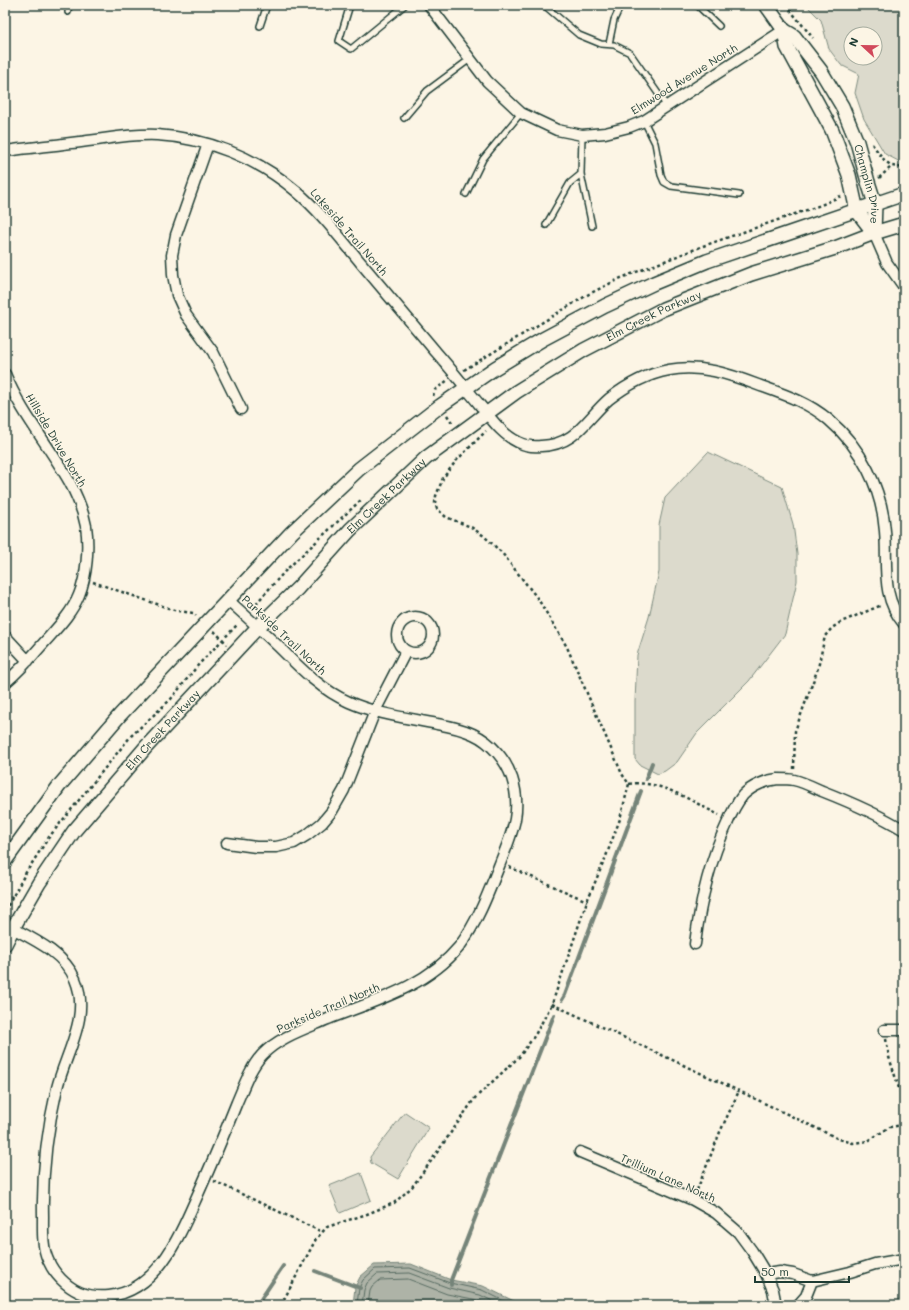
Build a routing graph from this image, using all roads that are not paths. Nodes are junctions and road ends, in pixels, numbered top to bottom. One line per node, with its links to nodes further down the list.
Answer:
1 (69, 5): 10 (lane)
2 (266, 5): 11 (lane)
3 (350, 5): 4 (lane)
4 (405, 5)
5 (429, 5): 15 (street, Elmwood Avenue North)
6 (544, 5): 14 (lane)
7 (621, 5): 14 (lane)
8 (697, 5): 12 (lane)
9 (766, 5): 13 (street, Champlin Drive)
10 (68, 12)
11 (260, 26)
12 (718, 26)
13 (784, 30): 16 (street, Elmwood Avenue North); 27 (street, Champlin Drive); 28 (street, Champlin Drive)
14 (609, 44): 16 (lane)
15 (470, 59): 17 (street, Elmwood Avenue North); 18 (lane)
16 (666, 105): 19 (street, Elmwood Avenue North)
17 (521, 113): 20 (street, Elmwood Avenue North); 24 (lane)
18 (404, 118)
19 (644, 121): 20 (street, Elmwood Avenue North); 26 (lane)
20 (582, 135): 23 (lane)
21 (208, 144): 22 (street, Lakeside Trail North); 35 (street, Lakeside Trail North); 36 (street)
22 (5, 151)
23 (581, 174): 30 (lane); 31 (lane)
24 (466, 194)
25 (904, 194): 27 (street)
26 (739, 195)
27 (875, 204): 28 (street); 32 (street, Champlin Drive)
28 (857, 211): 32 (street, Champlin Drive); 35 (street)
29 (904, 224): 32 (street, Elm Creek Parkway)
30 (546, 226)
31 (592, 226)
32 (874, 233): 33 (street); 37 (street, Elm Creek Parkway)
33 (904, 287)
34 (5, 374): 43 (street, Hillside Drive North)
35 (466, 388): 37 (street, Lakeside Trail North); 38 (street)
36 (241, 409)
37 (487, 413): 39 (street, Lakeside Trail North); 40 (street, Elm Creek Parkway)
38 (228, 600): 40 (street, Parkside Trail North); 48 (street)
39 (904, 624)
40 (258, 627): 45 (street, Parkside Trail North); 49 (street, Elm Creek Parkway)
41 (5, 636): 43 (street)
42 (406, 651): 45 (street)
43 (28, 660): 44 (street, Hillside Drive North)
44 (5, 683)
45 (375, 711): 47 (street); 49 (street, Parkside Trail North)
46 (904, 830): 51 (street)
47 (227, 843)
48 (5, 861)
49 (9, 926): 50 (street, Elm Creek Parkway)
50 (5, 944)
51 (695, 944)
52 (884, 1030): 53 (street)
53 (904, 1030)
54 (580, 1152): 56 (street, Trillium Lane North)
55 (904, 1259): 57 (street)
56 (766, 1274): 57 (street); 58 (street, Trillium Lane North)
57 (812, 1281): 59 (street)
58 (776, 1305)
59 (798, 1305)

